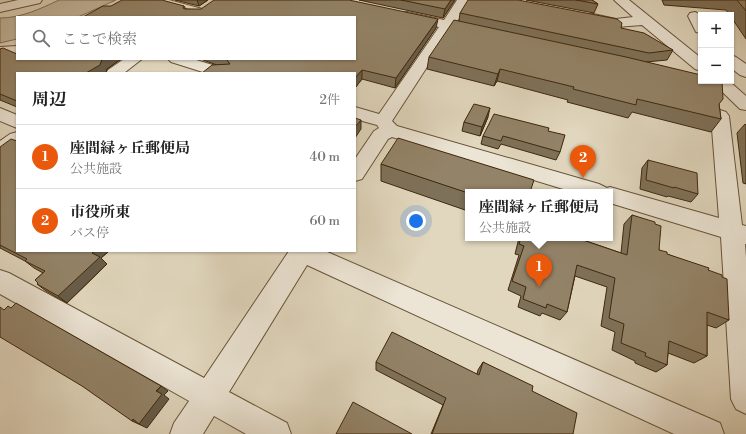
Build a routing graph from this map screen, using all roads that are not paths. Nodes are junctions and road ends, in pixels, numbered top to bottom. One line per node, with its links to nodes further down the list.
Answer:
1 (36, 0): 6 (street)
2 (154, 0): 8 (street)
3 (464, 0): 13 (street)
4 (621, 0): 11 (street)
5 (214, 4): 8 (street)
6 (0, 8)
7 (394, 14): 13 (street)
8 (198, 15)
9 (578, 15): 11 (street)
10 (695, 16): 12 (street)
11 (646, 20): 20 (street)
12 (698, 22)
13 (448, 25): 14 (street); 30 (street)
14 (494, 36)
15 (16, 51): 16 (street)
16 (0, 52)
17 (133, 60): 21 (street)
18 (179, 60): 22 (street)
19 (734, 62): 23 (street)
20 (698, 63)
21 (115, 72)
22 (220, 72)
23 (746, 72)
24 (722, 84): 25 (street)
25 (746, 105)
26 (356, 112): 30 (street)
27 (0, 114): 29 (street)
28 (720, 116): 36 (street)
29 (16, 122)
30 (386, 126): 33 (street); 34 (street)
31 (16, 139): 32 (street)
32 (0, 150)
33 (356, 172)
34 (589, 189)
35 (613, 196): 36 (street)
36 (739, 234): 41 (street)
37 (301, 252): 40 (street)
38 (304, 252): 44 (street)
39 (0, 281): 40 (street)
40 (209, 398): 42 (street); 43 (street)
41 (746, 399)
42 (185, 434)
43 (276, 434)
44 (709, 434)

